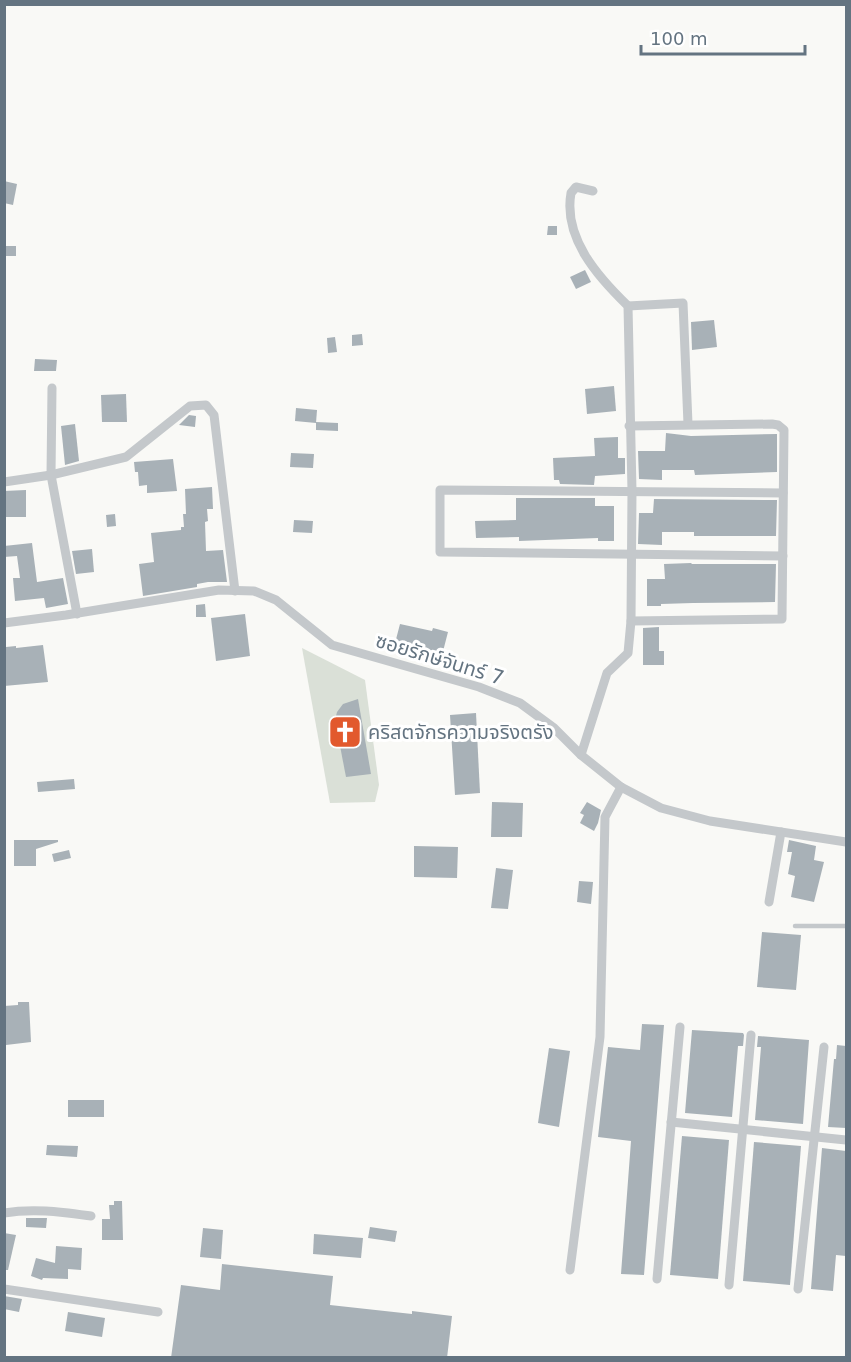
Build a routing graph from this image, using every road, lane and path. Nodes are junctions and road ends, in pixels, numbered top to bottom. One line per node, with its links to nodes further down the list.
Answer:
1 (593, 191): 2 (street)
2 (628, 306): 4 (street); 5 (street)
3 (52, 388): 6 (street)
4 (688, 424): 5 (street); 9 (street)
5 (629, 426): 8 (street)
6 (51, 476): 7 (street); 12 (street); 13 (street)
7 (4, 482)
8 (632, 491): 9 (street); 10 (street); 10 (street)
9 (783, 493): 11 (street)
10 (632, 555): 11 (street); 14 (street)
11 (783, 556): 14 (street)
12 (235, 591): 13 (street, ซอยรักษ์จันทร์ 7); 16 (street, ซอยรักษ์จันทร์ 7)
13 (77, 614): 15 (street, ซอยรักษ์จันทร์ 7)
14 (632, 621): 16 (street)
15 (4, 623)
16 (581, 755): 17 (street, ซอยรักษ์จันทร์ 7)
17 (621, 786): 18 (street, ซอยรักษ์จันทร์ 7); 32 (street)
18 (781, 831): 19 (street, ซอยรักษ์จันทร์ 7); 20 (street)
19 (846, 842)
20 (769, 902)
21 (795, 926): 22 (lane)
22 (846, 926)
23 (680, 1027): 26 (street)
24 (752, 1035): 27 (street)
25 (824, 1047): 28 (street)
26 (671, 1122): 27 (street); 33 (street)
27 (743, 1129): 28 (street); 34 (street)
28 (814, 1136): 29 (street); 35 (street)
29 (846, 1140)
30 (4, 1213): 31 (street)
31 (91, 1216)
32 (570, 1270)
33 (657, 1279)
34 (729, 1285)
35 (798, 1288)
36 (4, 1289): 37 (street)
37 (158, 1312)

